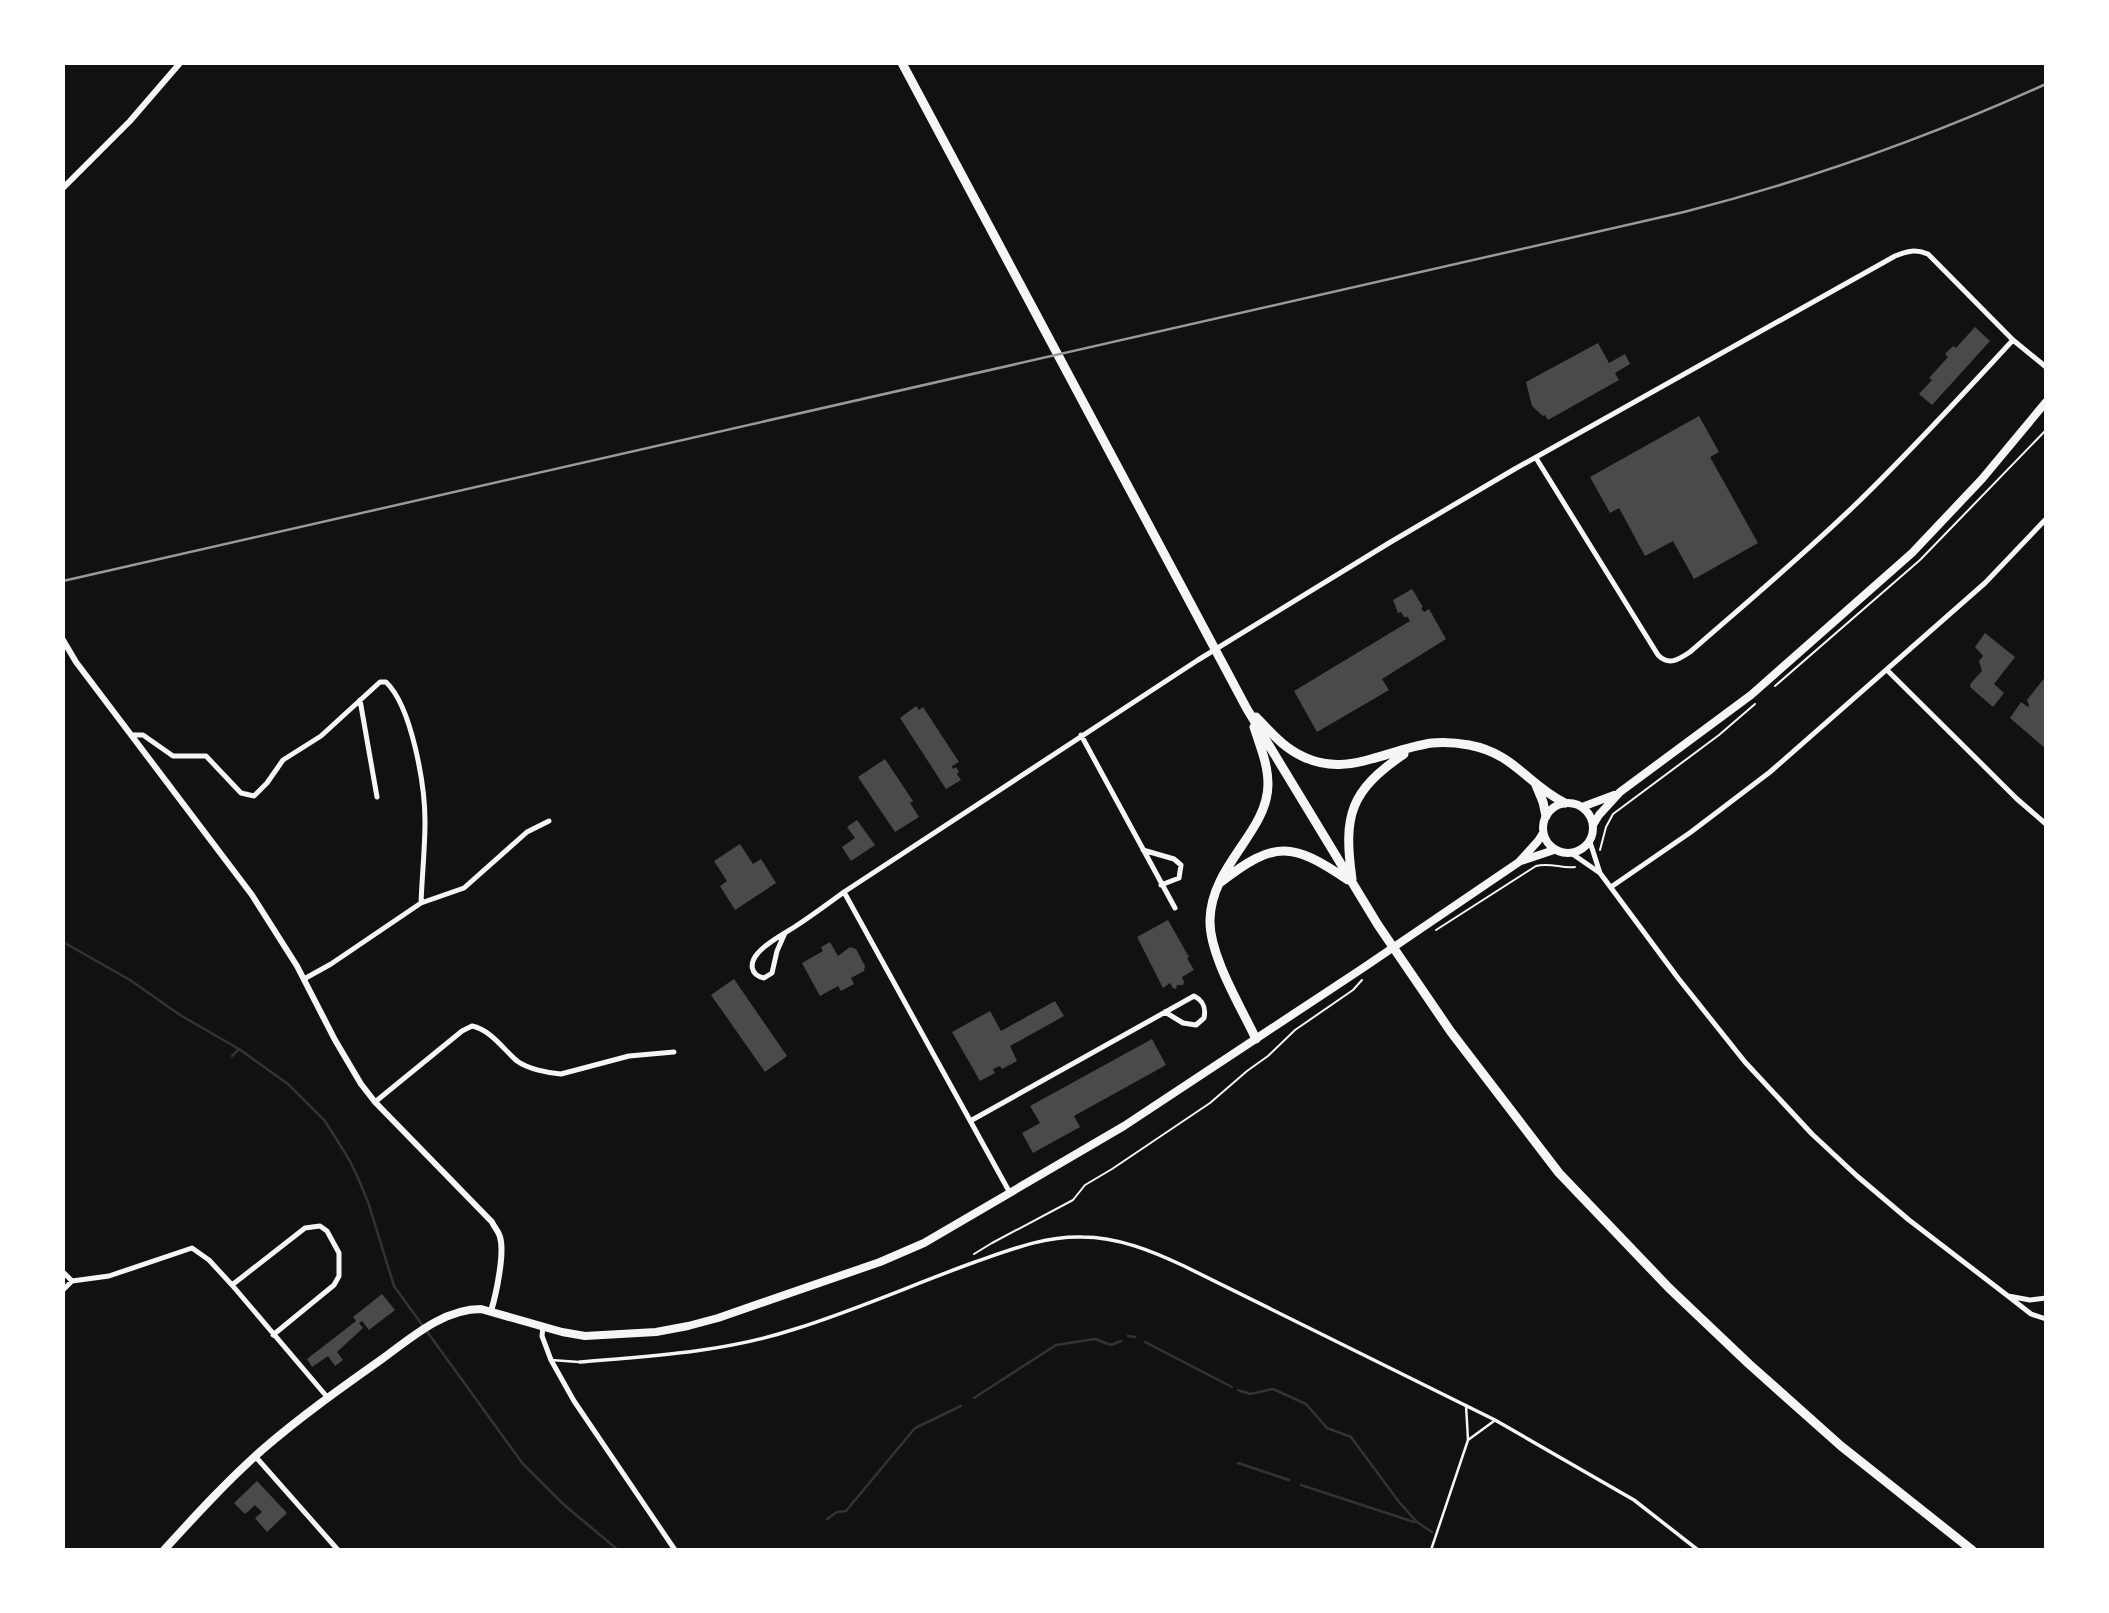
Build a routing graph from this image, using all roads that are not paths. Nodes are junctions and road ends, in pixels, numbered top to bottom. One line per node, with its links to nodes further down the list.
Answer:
1 (180, 63): 3 (street)
2 (902, 63): 12 (highway)
3 (63, 188)
4 (2013, 340): 5 (street); 7 (street); 7 (street)
5 (2046, 367)
6 (2046, 402): 17 (main road)
7 (1536, 458): 14 (street)
8 (2046, 519): 10 (street)
9 (63, 640): 13 (street)
10 (1887, 670): 23 (street); 35 (street)
11 (360, 700): 13 (street); 18 (street); 37 (street)
12 (1247, 709): 15 (highway); 32 (highway); 33 (highway)
13 (131, 735): 40 (street)
14 (1081, 735): 27 (street); 36 (street)
15 (1411, 748): 16 (highway); 33 (highway)
16 (1535, 783): 19 (highway); 21 (highway)
17 (1620, 793): 20 (main road); 24 (main road)
18 (377, 797)
19 (1565, 803): 20 (main road); 21 (main road)
20 (1582, 807): 24 (main road)
21 (1546, 816): 25 (main road)
22 (549, 821): 37 (street)
23 (2046, 824)
24 (1593, 825): 26 (main road)
25 (1543, 833): 28 (main road); 30 (main road)
26 (1590, 842): 29 (main road); 31 (street)
27 (1143, 850): 34 (street); 34 (street)
28 (1554, 850): 29 (main road); 30 (main road)
29 (1572, 853): 31 (street)
30 (1518, 862): 42 (main road)
31 (1600, 873): 35 (street)
32 (1220, 883): 33 (highway); 42 (highway)
33 (1353, 884): 71 (highway)
34 (1161, 885): 38 (street)
35 (1611, 887): 51 (street)
36 (844, 892): 39 (street); 45 (street)
37 (421, 903): 40 (street)
38 (1175, 908)
39 (785, 933): 39 (street)
40 (304, 979): 44 (street)
41 (1165, 1013): 41 (street); 45 (street)
42 (1256, 1039): 46 (main road)
43 (674, 1052): 44 (street)
44 (375, 1102): 53 (street)
45 (972, 1120): 46 (street)
46 (1010, 1193): 55 (main road)
47 (63, 1272): 48 (street)
48 (72, 1281): 49 (street); 50 (street)
49 (232, 1285): 56 (street); 56 (street)
50 (63, 1290)
51 (2008, 1296): 52 (street); 54 (street)
52 (2046, 1298)
53 (491, 1311): 55 (main road); 59 (main road)
54 (2046, 1320)
55 (543, 1327): 57 (street)
56 (273, 1335): 59 (street)
57 (551, 1360): 58 (lane); 68 (street)
58 (580, 1362): 60 (street)
59 (328, 1398): 63 (main road)
60 (1466, 1405): 61 (street); 62 (lane)
61 (1496, 1420): 62 (lane); 70 (street)
62 (1468, 1440): 69 (lane)
63 (255, 1456): 64 (street); 65 (main road)
64 (332, 1543): 66 (street); 67 (street)
65 (164, 1550)
66 (324, 1550)
67 (338, 1550)
68 (675, 1550)
69 (1431, 1550)
70 (1698, 1550)
71 (1972, 1550)

